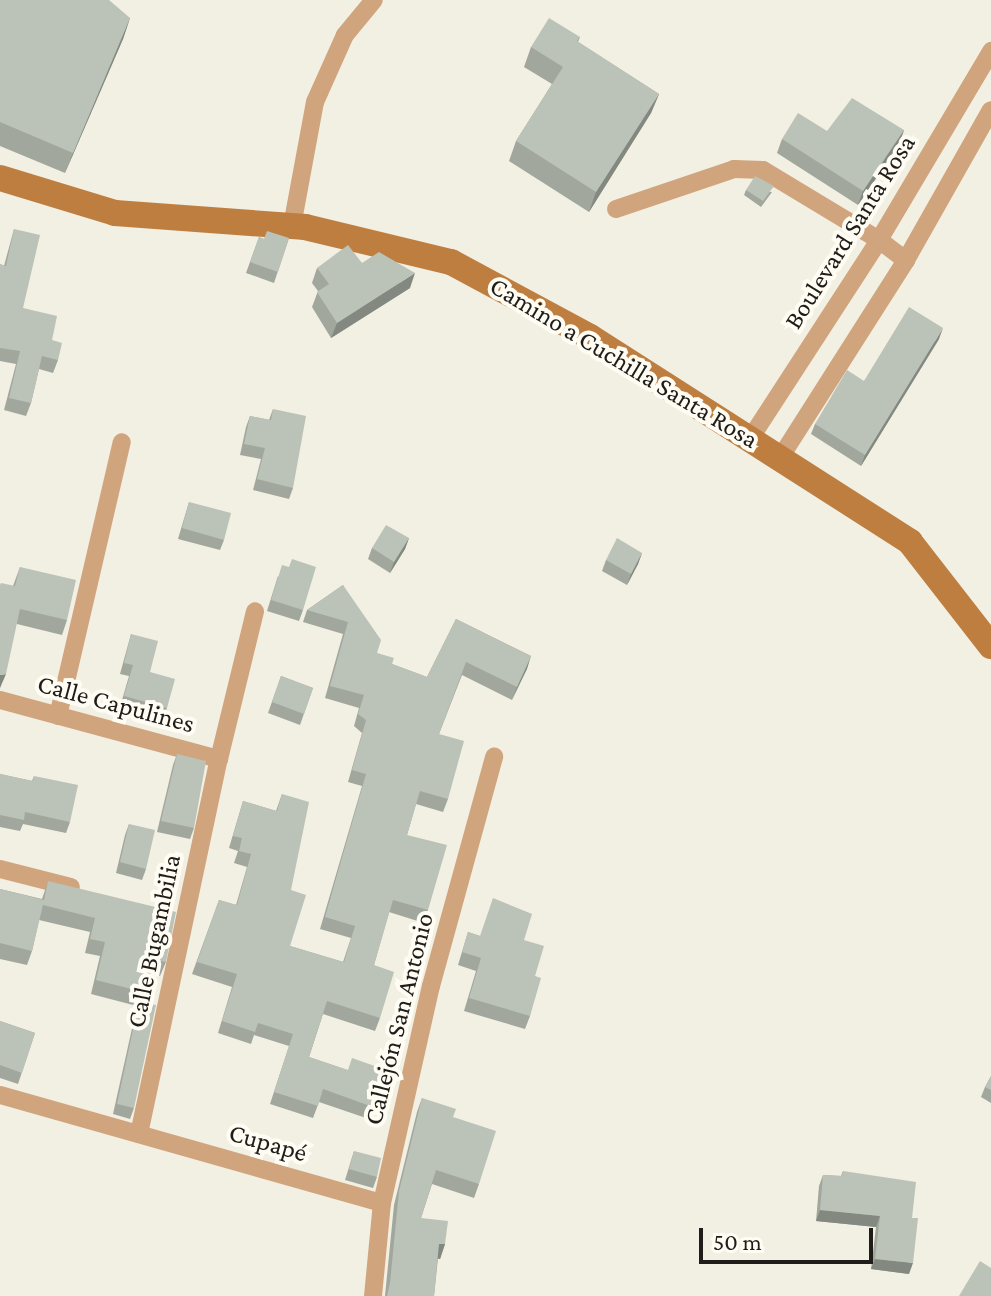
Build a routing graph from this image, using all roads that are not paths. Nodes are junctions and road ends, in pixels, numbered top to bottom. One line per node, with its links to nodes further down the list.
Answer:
1 (374, 0): 6 (street)
2 (991, 51): 7 (street, Boulevard Santa Rosa)
3 (991, 110): 8 (street)
4 (0, 178): 6 (street, Camino a Cuchilla Santa Rosa)
5 (616, 209): 7 (street)
6 (292, 226): 9 (street, Camino a Cuchilla Santa Rosa)
7 (879, 240): 8 (street); 9 (street, Boulevard Santa Rosa)
8 (906, 260): 11 (street)
9 (750, 439): 11 (street, Camino a Cuchilla Santa Rosa)
10 (122, 442): 15 (street)
11 (780, 458): 13 (street, Camino a Cuchilla Santa Rosa)
12 (255, 611): 17 (street, Calle Bugambilia)
13 (991, 646)
14 (0, 700): 15 (street, Calle Capulines)
15 (58, 716): 17 (street, Calle Capulines)
16 (494, 757): 22 (street, Callejón San Antonio)
17 (219, 759): 21 (street, Calle Bugambilia)
18 (0, 869): 19 (street)
19 (86, 891)
20 (0, 1095): 21 (street, Cupapé)
21 (139, 1134): 22 (street, Cupapé)
22 (382, 1203): 23 (street, Callejón San Antonio)
23 (373, 1296)

